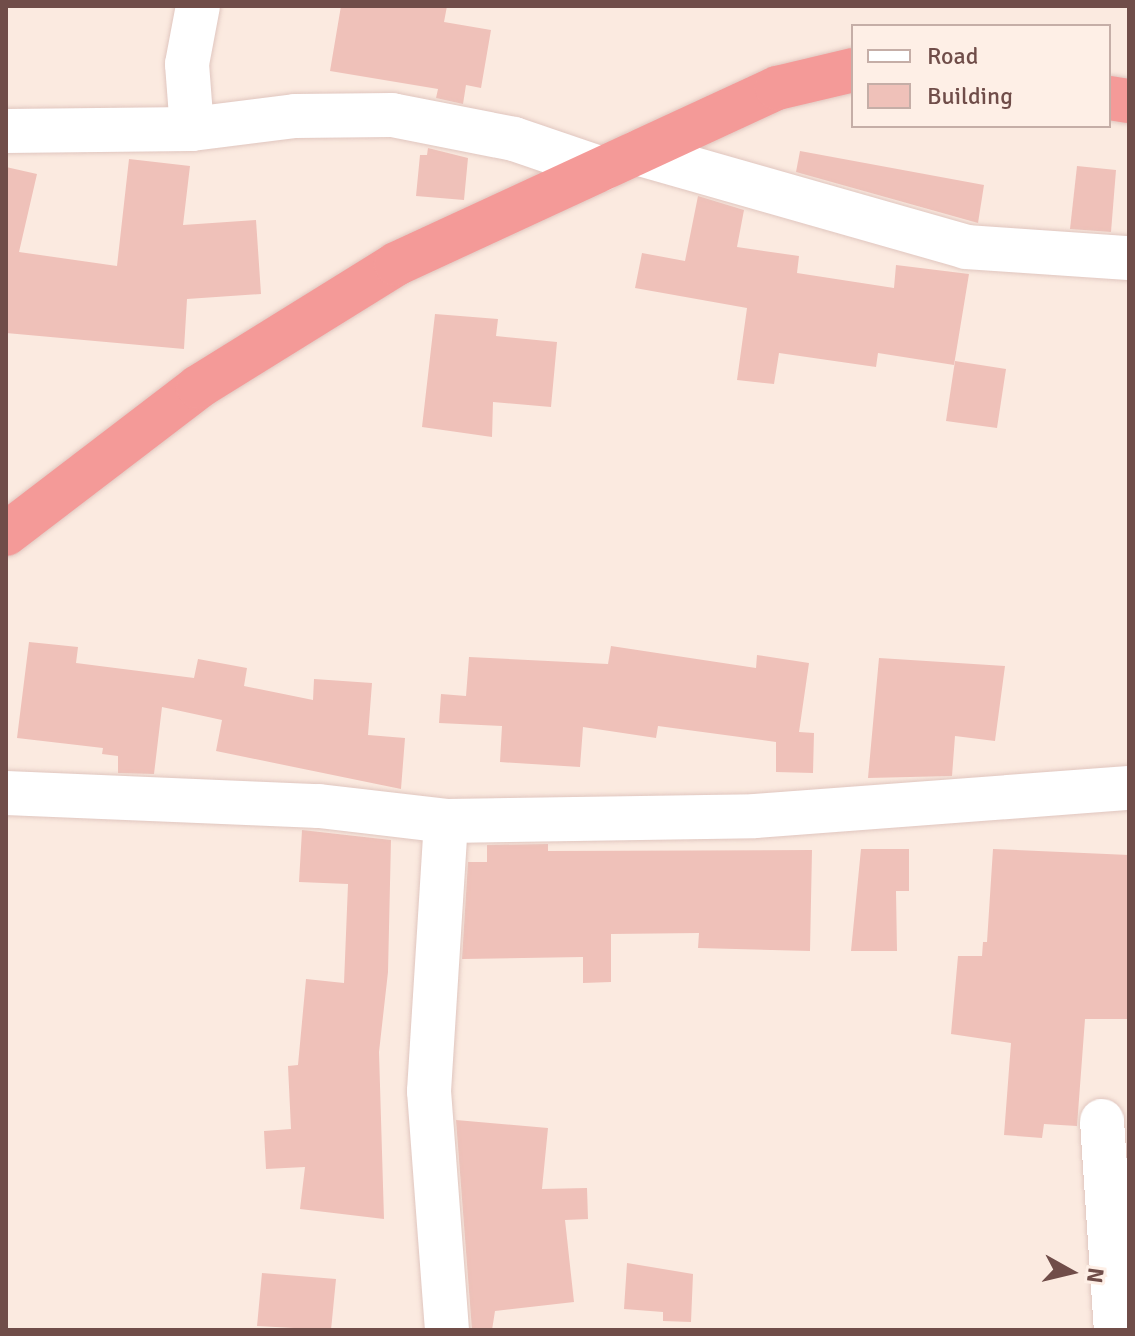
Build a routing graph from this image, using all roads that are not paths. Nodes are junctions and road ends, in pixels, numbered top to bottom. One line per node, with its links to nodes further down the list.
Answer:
1 (198, 6): 3 (street)
2 (851, 70): 5 (highway)
3 (192, 129): 4 (street); 5 (street)
4 (6, 131)
5 (620, 161): 6 (street); 7 (highway)
6 (1129, 258)
7 (6, 534)
8 (1129, 788): 10 (street)
9 (6, 793): 10 (street)
10 (446, 821): 12 (street)
11 (1102, 1121): 13 (street)
12 (447, 1330)
13 (1116, 1330)

